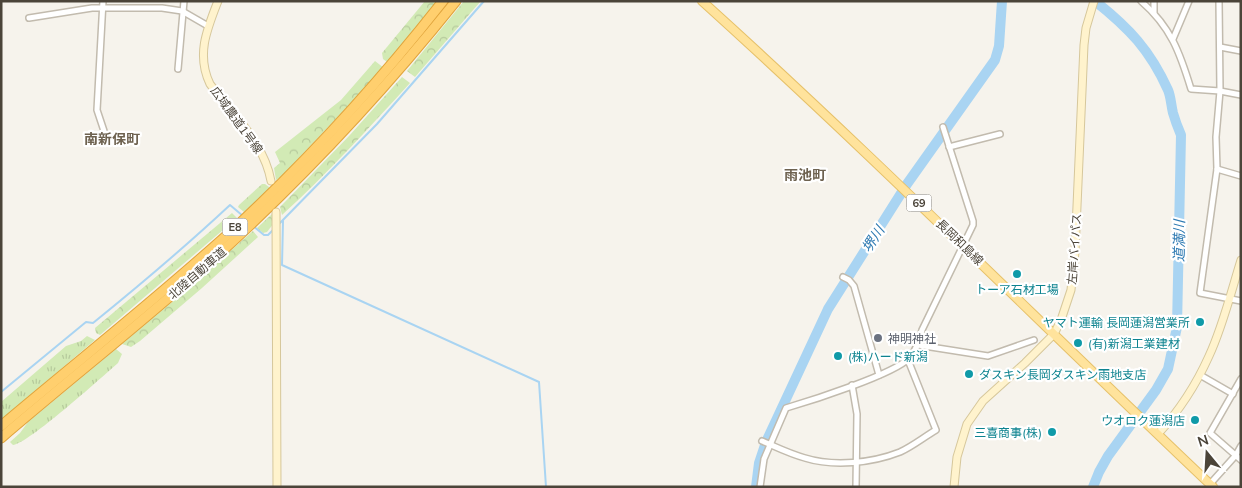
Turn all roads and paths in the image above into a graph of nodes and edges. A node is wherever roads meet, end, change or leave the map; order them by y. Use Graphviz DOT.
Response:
graph roads {
  1 [pos="184,1"];
  2 [pos="218,1"];
  3 [pos="443,1"];
  4 [pos="456,1"];
  5 [pos="702,1"];
  6 [pos="1094,1"];
  7 [pos="1141,1"];
  8 [pos="1154,1"];
  9 [pos="1189,1"];
  10 [pos="1219,1"];
  11 [pos="104,4"];
  12 [pos="182,11"];
  13 [pos="1154,13"];
  14 [pos="29,18"];
  15 [pos="208,26"];
  16 [pos="1173,39"];
  17 [pos="1220,47"];
  18 [pos="1241,51"];
  19 [pos="178,69"];
  20 [pos="1220,91"];
  21 [pos="1241,94"];
  22 [pos="943,127"];
  23 [pos="1000,134"];
  24 [pos="106,137"];
  25 [pos="949,147"];
  26 [pos="1217,169"];
  27 [pos="1241,176"];
  28 [pos="271,182"];
  29 [pos="276,212"];
  30 [pos="962,246"];
  31 [pos="1241,260"];
  32 [pos="843,277"];
  33 [pos="1228,300"];
  34 [pos="1241,302"];
  35 [pos="1054,334"];
  36 [pos="1034,340"];
  37 [pos="918,345"];
  38 [pos="908,360"];
  39 [pos="879,375"];
  40 [pos="1200,375"];
  41 [pos="1241,379"];
  42 [pos="852,386"];
  43 [pos="1233,394"];
  44 [pos="1,426"];
  45 [pos="1158,434"];
  46 [pos="1,438"];
  47 [pos="762,441"];
  48 [pos="770,444"];
  49 [pos="1241,446"];
  50 [pos="1236,455"];
  51 [pos="1241,460"];
  52 [pos="857,462"];
  53 [pos="1212,485"];
  54 [pos="277,487"];
  55 [pos="760,487"];
  56 [pos="856,487"];
  57 [pos="954,487"];
  1 -- 12 [label="street"];
  2 -- 15 [label="street, 広域農道1号線"];
  3 -- 44 [label="highway, 北陸自動車道 / E8"];
  4 -- 46 [label="highway, 北陸自動車道 / E8"];
  5 -- 30 [label="main road, 長岡和島線 / 69"];
  6 -- 35 [label="street, 左岸バイパス"];
  7 -- 13 [label="street"];
  8 -- 13 [label="street"];
  9 -- 16 [label="street"];
  10 -- 17 [label="street"];
  11 -- 12 [label="street"];
  11 -- 14 [label="street"];
  11 -- 24 [label="street"];
  12 -- 15 [label="street"];
  12 -- 19 [label="street"];
  13 -- 16 [label="street"];
  15 -- 28 [label="street, 広域農道1号線"];
  16 -- 20 [label="street"];
  17 -- 18 [label="street"];
  17 -- 20 [label="street"];
  20 -- 21 [label="street"];
  20 -- 26 [label="street"];
  22 -- 25 [label="street"];
  23 -- 25 [label="street"];
  25 -- 30 [label="street"];
  26 -- 27 [label="street"];
  26 -- 33 [label="street"];
  29 -- 54 [label="street"];
  30 -- 35 [label="main road, 長岡和島線 / 69"];
  30 -- 37 [label="street"];
  31 -- 33 [label="street"];
  32 -- 39 [label="street"];
  33 -- 34 [label="street"];
  33 -- 40 [label="street"];
  35 -- 45 [label="main road, 長岡和島線 / 69"];
  35 -- 57 [label="street, 左岸バイパス"];
  36 -- 37 [label="street"];
  37 -- 38 [label="street"];
  38 -- 39 [label="street"];
  38 -- 52 [label="street"];
  39 -- 42 [label="street"];
  40 -- 43 [label="street"];
  40 -- 45 [label="street"];
  41 -- 43 [label="street"];
  42 -- 48 [label="street"];
  42 -- 52 [label="street"];
  43 -- 50 [label="street"];
  45 -- 53 [label="main road, 長岡和島線 / 69"];
  47 -- 48 [label="street"];
  48 -- 52 [label="street"];
  48 -- 55 [label="street"];
  49 -- 50 [label="street"];
  50 -- 51 [label="street"];
  50 -- 53 [label="street"];
  52 -- 56 [label="street"];
}
